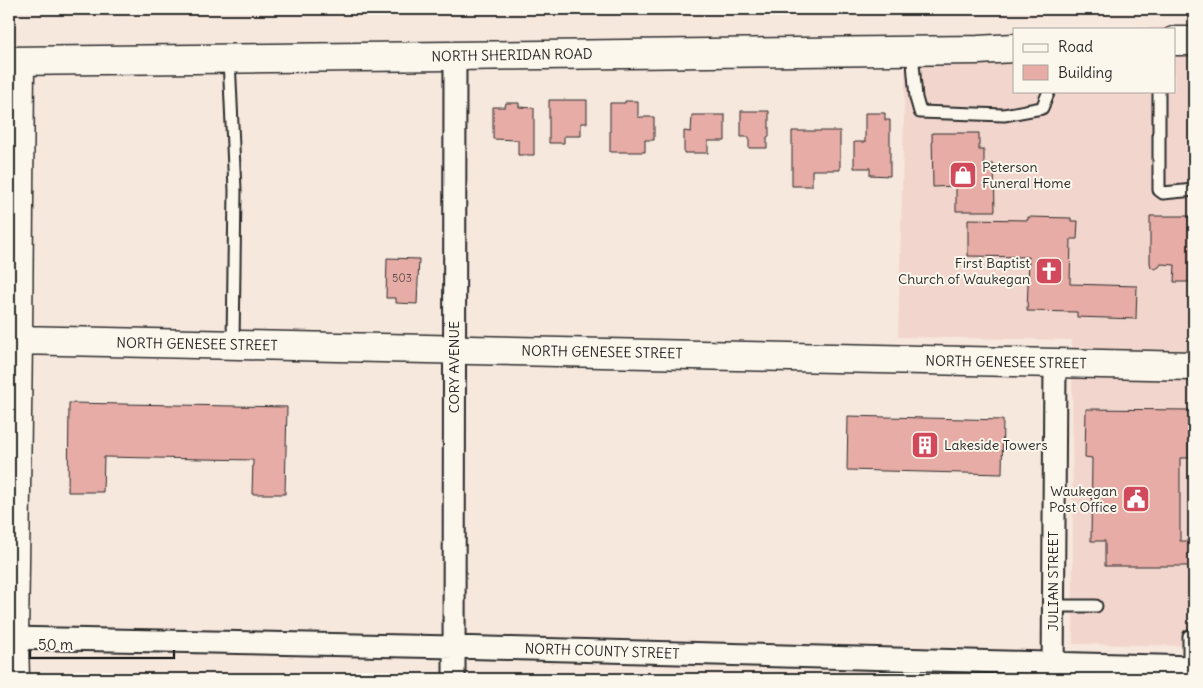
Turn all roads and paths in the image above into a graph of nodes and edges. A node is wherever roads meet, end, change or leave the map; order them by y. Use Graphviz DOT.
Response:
graph roads {
  1 [pos="1176,41"];
  2 [pos="1194,41"];
  3 [pos="1013,48"];
  4 [pos="912,51"];
  5 [pos="455,56"];
  6 [pos="228,58"];
  7 [pos="14,61"];
  8 [pos="1049,92"];
  9 [pos="1159,92"];
  10 [pos="1194,190"];
  11 [pos="13,340"];
  12 [pos="233,344"];
  13 [pos="454,349"];
  14 [pos="1056,363"];
  15 [pos="1194,366"];
  16 [pos="1053,606"];
  17 [pos="1096,606"];
  18 [pos="1189,636"];
  19 [pos="11,638"];
  20 [pos="454,647"];
  21 [pos="1191,667"];
  22 [pos="1053,671"];
  23 [pos="15,679"];
  24 [pos="454,679"];
  1 -- 2 [label="street"];
  3 -- 4 [label="street, NORTH SHERIDAN ROAD"];
  4 -- 5 [label="street, NORTH SHERIDAN ROAD"];
  4 -- 8 [label="lane"];
  5 -- 6 [label="street, NORTH SHERIDAN ROAD"];
  5 -- 13 [label="street, CORY AVENUE"];
  6 -- 7 [label="street, NORTH SHERIDAN ROAD"];
  6 -- 12 [label="lane"];
  7 -- 11 [label="street"];
  9 -- 10 [label="lane"];
  11 -- 12 [label="street, NORTH GENESEE STREET"];
  11 -- 19 [label="street"];
  12 -- 13 [label="street, NORTH GENESEE STREET"];
  13 -- 14 [label="street, NORTH GENESEE STREET"];
  13 -- 20 [label="street, CORY AVENUE"];
  14 -- 15 [label="street, NORTH GENESEE STREET"];
  14 -- 16 [label="street, JULIAN STREET"];
  16 -- 17 [label="lane"];
  16 -- 22 [label="street, JULIAN STREET"];
  18 -- 21 [label="lane"];
  19 -- 20 [label="street, NORTH COUNTY STREET"];
  19 -- 23 [label="street"];
  20 -- 22 [label="street, NORTH COUNTY STREET"];
  20 -- 24 [label="street, CORY AVENUE"];
  21 -- 22 [label="street, NORTH COUNTY STREET"];
}
